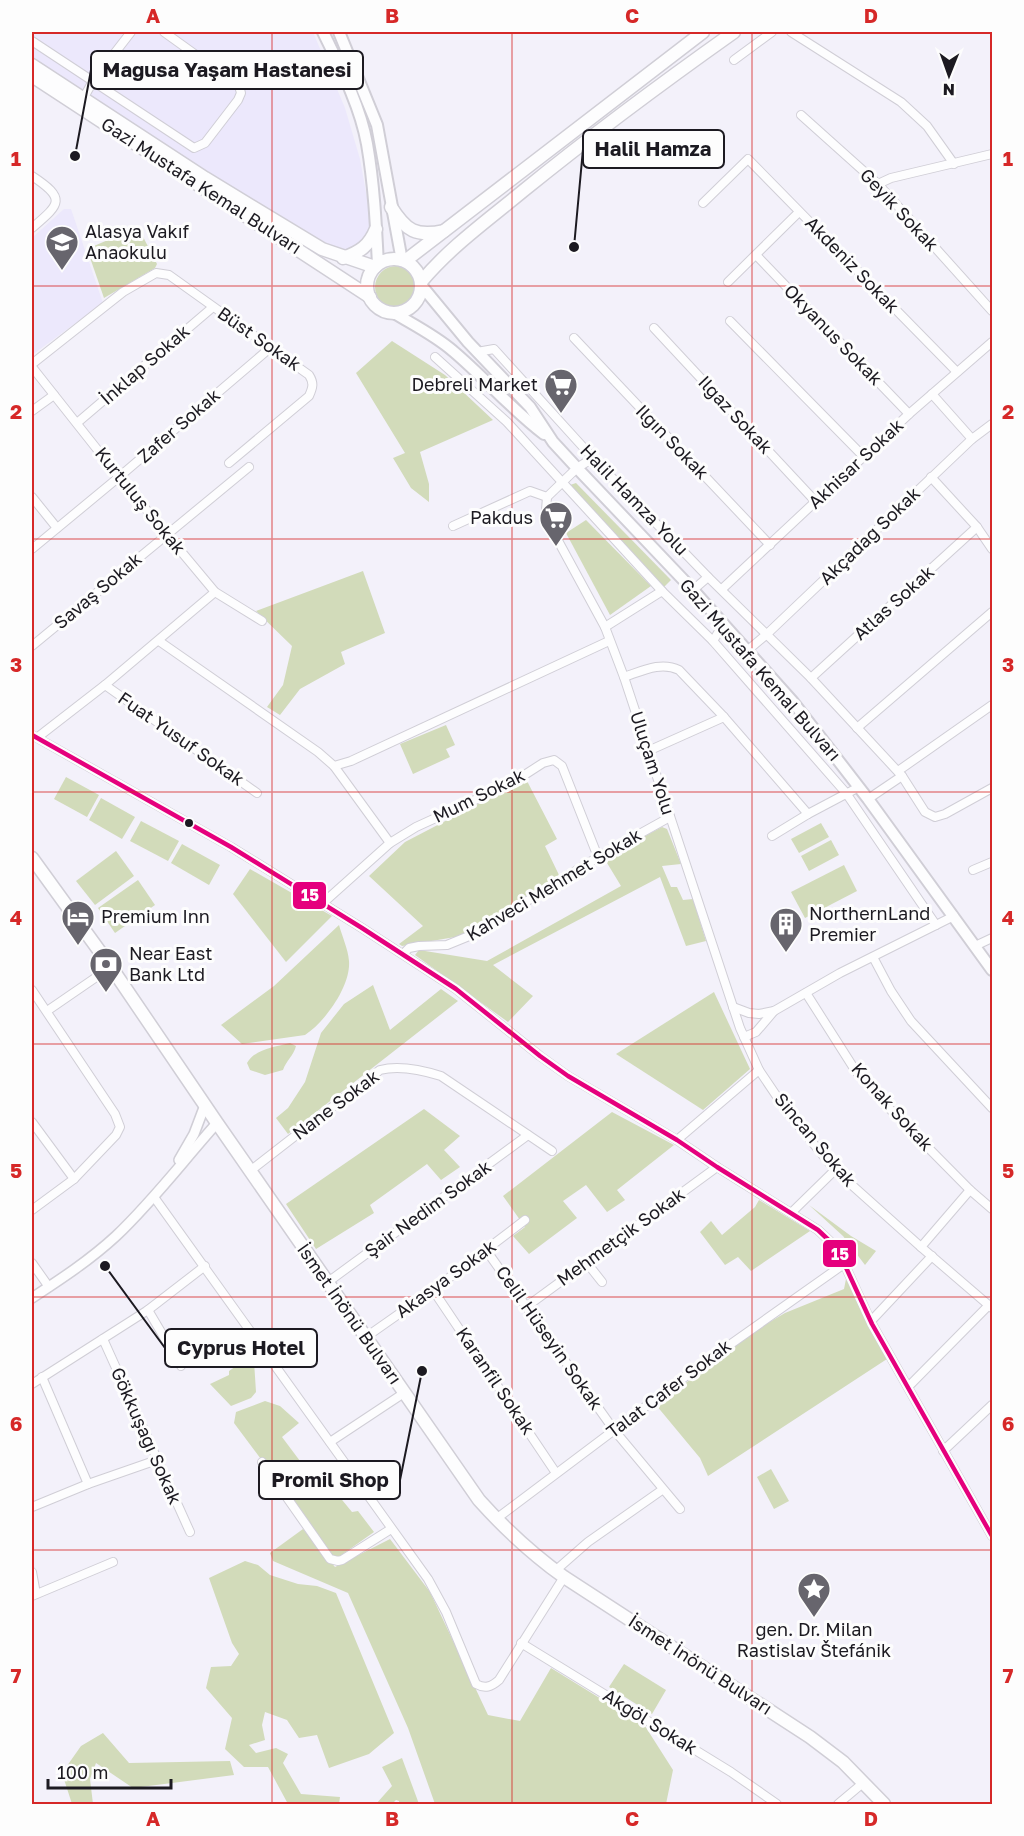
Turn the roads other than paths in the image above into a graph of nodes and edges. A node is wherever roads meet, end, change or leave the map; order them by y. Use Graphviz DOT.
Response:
graph roads {
  1 [pos="131,32"];
  2 [pos="164,32"];
  3 [pos="323,32"];
  4 [pos="339,32"];
  5 [pos="703,32"];
  6 [pos="734,32"];
  7 [pos="772,32"];
  8 [pos="791,32"];
  9 [pos="32,41"];
  10 [pos="734,60"];
  11 [pos="32,65"];
  12 [pos="32,76"];
  13 [pos="93,81"];
  14 [pos="83,99"];
  15 [pos="801,115"];
  16 [pos="993,154"];
  17 [pos="954,164"];
  18 [pos="32,176"];
  19 [pos="878,184"];
  20 [pos="703,203"];
  21 [pos="391,207"];
  22 [pos="800,212"];
  23 [pos="32,228"];
  24 [pos="376,229"];
  25 [pos="446,230"];
  26 [pos="756,255"];
  27 [pos="343,258"];
  28 [pos="404,261"];
  29 [pos="376,266"];
  30 [pos="729,282"];
  31 [pos="421,283"];
  32 [pos="370,297"];
  33 [pos="213,307"];
  34 [pos="993,311"];
  35 [pos="394,313"];
  36 [pos="730,321"];
  37 [pos="654,328"];
  38 [pos="574,338"];
  39 [pos="993,342"];
  40 [pos="270,348"];
  41 [pos="477,352"];
  42 [pos="435,357"];
  43 [pos="32,366"];
  44 [pos="957,372"];
  45 [pos="932,394"];
  46 [pos="54,395"];
  47 [pos="32,411"];
  48 [pos="909,414"];
  49 [pos="524,418"];
  50 [pos="77,423"];
  51 [pos="993,424"];
  52 [pos="513,428"];
  53 [pos="972,439"];
  54 [pos="553,442"];
  55 [pos="864,457"];
  56 [pos="593,458"];
  57 [pos="249,467"];
  58 [pos="577,468"];
  59 [pos="119,477"];
  60 [pos="931,477"];
  61 [pos="236,478"];
  62 [pos="562,482"];
  63 [pos="547,496"];
  64 [pos="32,497"];
  65 [pos="816,502"];
  66 [pos="453,526"];
  67 [pos="977,527"];
  68 [pos="57,528"];
  69 [pos="166,534"];
  70 [pos="770,545"];
  71 [pos="32,549"];
  72 [pos="993,549"];
  73 [pos="708,577"];
  74 [pos="722,589"];
  75 [pos="693,590"];
  76 [pos="662,591"];
  77 [pos="216,592"];
  78 [pos="993,612"];
  79 [pos="262,621"];
  80 [pos="724,623"];
  81 [pos="605,627"];
  82 [pos="767,634"];
  83 [pos="159,640"];
  84 [pos="609,641"];
  85 [pos="713,641"];
  86 [pos="32,646"];
  87 [pos="748,650"];
  88 [pos="624,677"];
  89 [pos="811,678"];
  90 [pos="105,685"];
  91 [pos="993,705"];
  92 [pos="724,717"];
  93 [pos="857,728"];
  94 [pos="34,736"];
  95 [pos="648,751"];
  96 [pos="334,766"];
  97 [pos="900,773"];
  98 [pos="858,787"];
  99 [pos="993,788"];
  100 [pos="257,793"];
  101 [pos="846,793"];
  102 [pos="868,800"];
  103 [pos="808,814"];
  104 [pos="670,816"];
  105 [pos="772,836"];
  106 [pos="390,843"];
  107 [pos="598,857"];
  108 [pos="32,858"];
  109 [pos="993,862"];
  110 [pos="973,870"];
  111 [pos="322,903"];
  112 [pos="954,916"];
  113 [pos="936,925"];
  114 [pos="993,938"];
  115 [pos="975,946"];
  116 [pos="403,954"];
  117 [pos="873,957"];
  118 [pos="111,967"];
  119 [pos="993,970"];
  120 [pos="32,990"];
  121 [pos="806,993"];
  122 [pos="733,1007"];
  123 [pos="47,1011"];
  124 [pos="774,1011"];
  125 [pos="744,1037"];
  126 [pos="759,1070"];
  127 [pos="205,1105"];
  128 [pos="993,1108"];
  129 [pos="32,1122"];
  130 [pos="217,1123"];
  131 [pos="528,1136"];
  132 [pos="677,1140"];
  133 [pos="552,1151"];
  134 [pos="717,1167"];
  135 [pos="835,1170"];
  136 [pos="250,1171"];
  137 [pos="74,1179"];
  138 [pos="166,1180"];
  139 [pos="970,1190"];
  140 [pos="154,1197"];
  141 [pos="993,1209"];
  142 [pos="32,1210"];
  143 [pos="791,1213"];
  144 [pos="525,1220"];
  145 [pos="921,1247"];
  146 [pos="486,1250"];
  147 [pos="932,1256"];
  148 [pos="32,1263"];
  149 [pos="587,1263"];
  150 [pos="844,1263"];
  151 [pos="205,1266"];
  152 [pos="328,1282"];
  153 [pos="602,1282"];
  154 [pos="49,1287"];
  155 [pos="433,1290"];
  156 [pos="32,1299"];
  157 [pos="991,1306"];
  158 [pos="526,1307"];
  159 [pos="148,1310"];
  160 [pos="871,1321"];
  161 [pos="366,1337"];
  162 [pos="103,1339"];
  163 [pos="181,1366"];
  164 [pos="42,1377"];
  165 [pos="32,1384"];
  166 [pos="908,1388"];
  167 [pos="404,1393"];
  168 [pos="992,1406"];
  169 [pos="614,1430"];
  170 [pos="330,1442"];
  171 [pos="943,1450"];
  172 [pos="157,1460"];
  173 [pos="262,1462"];
  174 [pos="556,1473"];
  175 [pos="88,1484"];
  176 [pos="662,1490"];
  177 [pos="32,1507"];
  178 [pos="680,1509"];
  179 [pos="496,1519"];
  180 [pos="391,1529"];
  181 [pos="190,1532"];
  182 [pos="993,1536"];
  183 [pos="113,1562"];
  184 [pos="32,1572"];
  185 [pos="560,1574"];
  186 [pos="34,1595"];
  187 [pos="521,1643"];
  188 [pos="863,1783"];
  189 [pos="777,1804"];
  190 [pos="838,1804"];
  191 [pos="884,1804"];
  1 -- 13 [label="street"];
  2 -- 13 [label="street"];
  3 -- 24 [label="main road"];
  4 -- 21 [label="main road"];
  5 -- 25 [label="main road"];
  6 -- 31 [label="main road"];
  7 -- 10 [label="street"];
  8 -- 17 [label="street"];
  9 -- 13 [label="street"];
  11 -- 14 [label="main road, Gazi Mustafa Kemal Bulvarı"];
  12 -- 32 [label="main road, Gazi Mustafa Kemal Bulvarı"];
  13 -- 14 [label="street"];
  14 -- 27 [label="main road, Gazi Mustafa Kemal Bulvarı"];
  15 -- 19 [label="street, Geyik Sokak"];
  16 -- 17 [label="street"];
  17 -- 19 [label="street"];
  18 -- 23 [label="street"];
  19 -- 34 [label="street, Geyik Sokak"];
  20 -- 22 [label="street, Akdeniz Sokak"];
  21 -- 25 [label="main road"];
  21 -- 28 [label="main road"];
  22 -- 26 [label="street"];
  22 -- 44 [label="street, Akdeniz Sokak"];
  24 -- 27 [label="main road"];
  24 -- 29 [label="main road"];
  25 -- 28 [label="main road"];
  26 -- 30 [label="street"];
  26 -- 48 [label="street, Okyanus Sokak"];
  27 -- 29 [label="main road, Gazi Mustafa Kemal Bulvarı"];
  28 -- 29 [label="main road"];
  28 -- 31 [label="main road"];
  29 -- 32 [label="main road"];
  31 -- 35 [label="main road"];
  31 -- 41 [label="main road, Gazi Mustafa Kemal Bulvarı"];
  32 -- 35 [label="main road"];
  33 -- 40 [label="street, Büst Sokak"];
  33 -- 43 [label="street, Büst Sokak"];
  33 -- 50 [label="street, İnklap Sokak"];
  35 -- 49 [label="main road, Gazi Mustafa Kemal Bulvarı"];
  36 -- 55 [label="street"];
  37 -- 65 [label="street, Ilgaz Sokak"];
  38 -- 70 [label="street, Ilgın Sokak"];
  39 -- 44 [label="street, Akhisar Sokak"];
  40 -- 59 [label="street, Zafer Sokak"];
  40 -- 61 [label="street, Büst Sokak"];
  41 -- 54 [label="main road, Gazi Mustafa Kemal Bulvarı"];
  41 -- 56 [label="street, Halil Hamza Yolu"];
  42 -- 52 [label="street"];
  43 -- 46 [label="street, Kurtuluş Sokak"];
  44 -- 45 [label="street, Akhisar Sokak"];
  45 -- 48 [label="street, Akhisar Sokak"];
  45 -- 53 [label="street"];
  46 -- 47 [label="street"];
  46 -- 50 [label="street, Kurtuluş Sokak"];
  48 -- 55 [label="street, Akhisar Sokak"];
  49 -- 52 [label="street"];
  49 -- 54 [label="main road, Gazi Mustafa Kemal Bulvarı"];
  50 -- 59 [label="street, Kurtuluş Sokak"];
  51 -- 53 [label="street, Akçadağ Sokak"];
  52 -- 62 [label="street"];
  53 -- 60 [label="street, Akçadağ Sokak"];
  54 -- 58 [label="main road, Gazi Mustafa Kemal Bulvarı"];
  55 -- 65 [label="street, Akhisar Sokak"];
  56 -- 58 [label="street"];
  56 -- 73 [label="street, Halil Hamza Yolu"];
  57 -- 61 [label="street, Savaş Sokak"];
  58 -- 62 [label="street"];
  58 -- 75 [label="main road, Gazi Mustafa Kemal Bulvarı"];
  59 -- 68 [label="street, Zafer Sokak"];
  59 -- 69 [label="street, Kurtuluş Sokak"];
  60 -- 67 [label="street"];
  60 -- 82 [label="street, Akçadağ Sokak"];
  61 -- 69 [label="street, Savaş Sokak"];
  62 -- 63 [label="street"];
  62 -- 76 [label="street"];
  63 -- 66 [label="street"];
  63 -- 81 [label="street, Uluçam Yolu"];
  64 -- 68 [label="street"];
  65 -- 70 [label="street, Akhisar Sokak"];
  67 -- 72 [label="street"];
  67 -- 89 [label="street, Atlas Sokak"];
  68 -- 71 [label="street, Zafer Sokak"];
  69 -- 77 [label="street, Kurtuluş Sokak"];
  69 -- 86 [label="street, Savaş Sokak"];
  70 -- 74 [label="street, Akhisar Sokak"];
  73 -- 74 [label="street, Halil Hamza Yolu"];
  73 -- 75 [label="street"];
  74 -- 82 [label="street, Halil Hamza Yolu"];
  75 -- 80 [label="main road, Gazi Mustafa Kemal Bulvarı"];
  76 -- 81 [label="street"];
  76 -- 85 [label="street"];
  77 -- 79 [label="street, Kurtuluş Sokak"];
  77 -- 83 [label="street"];
  78 -- 93 [label="street"];
  80 -- 85 [label="street"];
  80 -- 87 [label="main road, Gazi Mustafa Kemal Bulvarı"];
  81 -- 84 [label="street, Uluçam Yolu"];
  82 -- 87 [label="street, Akçadağ Sokak"];
  82 -- 89 [label="street, Halil Hamza Yolu"];
  83 -- 90 [label="street"];
  83 -- 96 [label="street"];
  84 -- 88 [label="street, Uluçam Yolu"];
  84 -- 96 [label="street"];
  85 -- 101 [label="street"];
  87 -- 98 [label="main road, Gazi Mustafa Kemal Bulvarı"];
  88 -- 92 [label="street"];
  88 -- 95 [label="street, Uluçam Yolu"];
  89 -- 93 [label="street, Halil Hamza Yolu"];
  90 -- 94 [label="street"];
  90 -- 100 [label="street, Fuat Yusuf Sokak"];
  91 -- 97 [label="street"];
  92 -- 95 [label="street"];
  92 -- 103 [label="street"];
  93 -- 97 [label="street, Halil Hamza Yolu"];
  94 -- 111 [label="street"];
  95 -- 104 [label="street, Uluçam Yolu"];
  96 -- 106 [label="street"];
  97 -- 99 [label="street, Halil Hamza Yolu"];
  97 -- 102 [label="street"];
  98 -- 101 [label="street"];
  98 -- 102 [label="main road, Gazi Mustafa Kemal Bulvarı"];
  101 -- 103 [label="street"];
  101 -- 113 [label="street"];
  102 -- 112 [label="main road, Gazi Mustafa Kemal Bulvarı"];
  103 -- 105 [label="street"];
  104 -- 107 [label="street, Kahveci Mehmet Sokak"];
  104 -- 122 [label="street, Uluçam Yolu"];
  106 -- 107 [label="street, Mum Sokak"];
  106 -- 111 [label="street, Mum Sokak"];
  107 -- 116 [label="street, Kahveci Mehmet Sokak"];
  108 -- 118 [label="main road, İsmet İnönü Bulvarı"];
  109 -- 110 [label="street"];
  111 -- 116 [label="street"];
  112 -- 113 [label="street"];
  112 -- 115 [label="main road, Gazi Mustafa Kemal Bulvarı"];
  113 -- 117 [label="street"];
  114 -- 115 [label="street"];
  115 -- 119 [label="main road, Gazi Mustafa Kemal Bulvarı"];
  116 -- 132 [label="street"];
  117 -- 121 [label="street"];
  117 -- 128 [label="street"];
  118 -- 123 [label="street"];
  118 -- 127 [label="main road, İsmet İnönü Bulvarı"];
  120 -- 123 [label="street"];
  121 -- 124 [label="street"];
  121 -- 139 [label="street, Konak Sokak"];
  122 -- 124 [label="street"];
  122 -- 125 [label="street, Uluçam Yolu"];
  123 -- 137 [label="street"];
  124 -- 125 [label="street"];
  125 -- 126 [label="street, Sincan Sokak"];
  126 -- 132 [label="street"];
  126 -- 135 [label="street, Sincan Sokak"];
  127 -- 130 [label="main road, İsmet İnönü Bulvarı"];
  127 -- 138 [label="street"];
  129 -- 137 [label="street"];
  130 -- 136 [label="main road, İsmet İnönü Bulvarı"];
  130 -- 138 [label="street"];
  131 -- 133 [label="street, Nane Sokak"];
  131 -- 136 [label="street, Nane Sokak"];
  131 -- 152 [label="street, Şair Nedim Sokak"];
  132 -- 134 [label="street"];
  134 -- 143 [label="street"];
  134 -- 149 [label="street, Mehmetçik Sokak"];
  135 -- 143 [label="street"];
  135 -- 145 [label="street, Sincan Sokak"];
  136 -- 152 [label="main road, İsmet İnönü Bulvarı"];
  137 -- 142 [label="street"];
  138 -- 140 [label="street"];
  139 -- 141 [label="street, Konak Sokak"];
  139 -- 145 [label="street"];
  140 -- 151 [label="street"];
  140 -- 154 [label="street"];
  143 -- 150 [label="street"];
  144 -- 146 [label="street, Akasya Sokak"];
  145 -- 147 [label="street, Sincan Sokak"];
  146 -- 155 [label="street, Akasya Sokak"];
  146 -- 158 [label="street, Celil Hüseyin Sokak"];
  147 -- 157 [label="street, Sincan Sokak"];
  147 -- 160 [label="street"];
  148 -- 154 [label="street"];
  149 -- 153 [label="street"];
  149 -- 158 [label="street, Mehmetçik Sokak"];
  150 -- 160 [label="street"];
  150 -- 169 [label="street, Talat Cafer Sokak"];
  151 -- 159 [label="street"];
  151 -- 170 [label="street"];
  152 -- 161 [label="main road, İsmet İnönü Bulvarı"];
  154 -- 156 [label="street"];
  155 -- 161 [label="street, Akasya Sokak"];
  155 -- 174 [label="street, Karanfil Sokak"];
  157 -- 166 [label="street"];
  158 -- 169 [label="street, Celil Hüseyin Sokak"];
  159 -- 162 [label="street"];
  159 -- 163 [label="street"];
  160 -- 166 [label="street"];
  161 -- 167 [label="main road, İsmet İnönü Bulvarı"];
  162 -- 164 [label="street"];
  162 -- 172 [label="street, Gökkuşağı Sokak"];
  164 -- 165 [label="street"];
  164 -- 175 [label="street"];
  166 -- 171 [label="street"];
  167 -- 170 [label="street"];
  167 -- 179 [label="main road, İsmet İnönü Bulvarı"];
  168 -- 171 [label="street"];
  169 -- 174 [label="street, Talat Cafer Sokak"];
  169 -- 176 [label="street, Celil Hüseyin Sokak"];
  170 -- 180 [label="street"];
  171 -- 182 [label="street"];
  172 -- 175 [label="street"];
  172 -- 181 [label="street, Gökkuşağı Sokak"];
  173 -- 180 [label="street"];
  174 -- 179 [label="street, Talat Cafer Sokak"];
  175 -- 177 [label="street"];
  176 -- 178 [label="street, Celil Hüseyin Sokak"];
  176 -- 185 [label="street"];
  179 -- 185 [label="main road, İsmet İnönü Bulvarı"];
  180 -- 187 [label="street"];
  183 -- 186 [label="street"];
  184 -- 186 [label="street"];
  185 -- 187 [label="street"];
  185 -- 188 [label="main road, İsmet İnönü Bulvarı"];
  187 -- 189 [label="street, Akgöl Sokak"];
  188 -- 190 [label="street"];
  188 -- 191 [label="main road, İsmet İnönü Bulvarı"];
}
